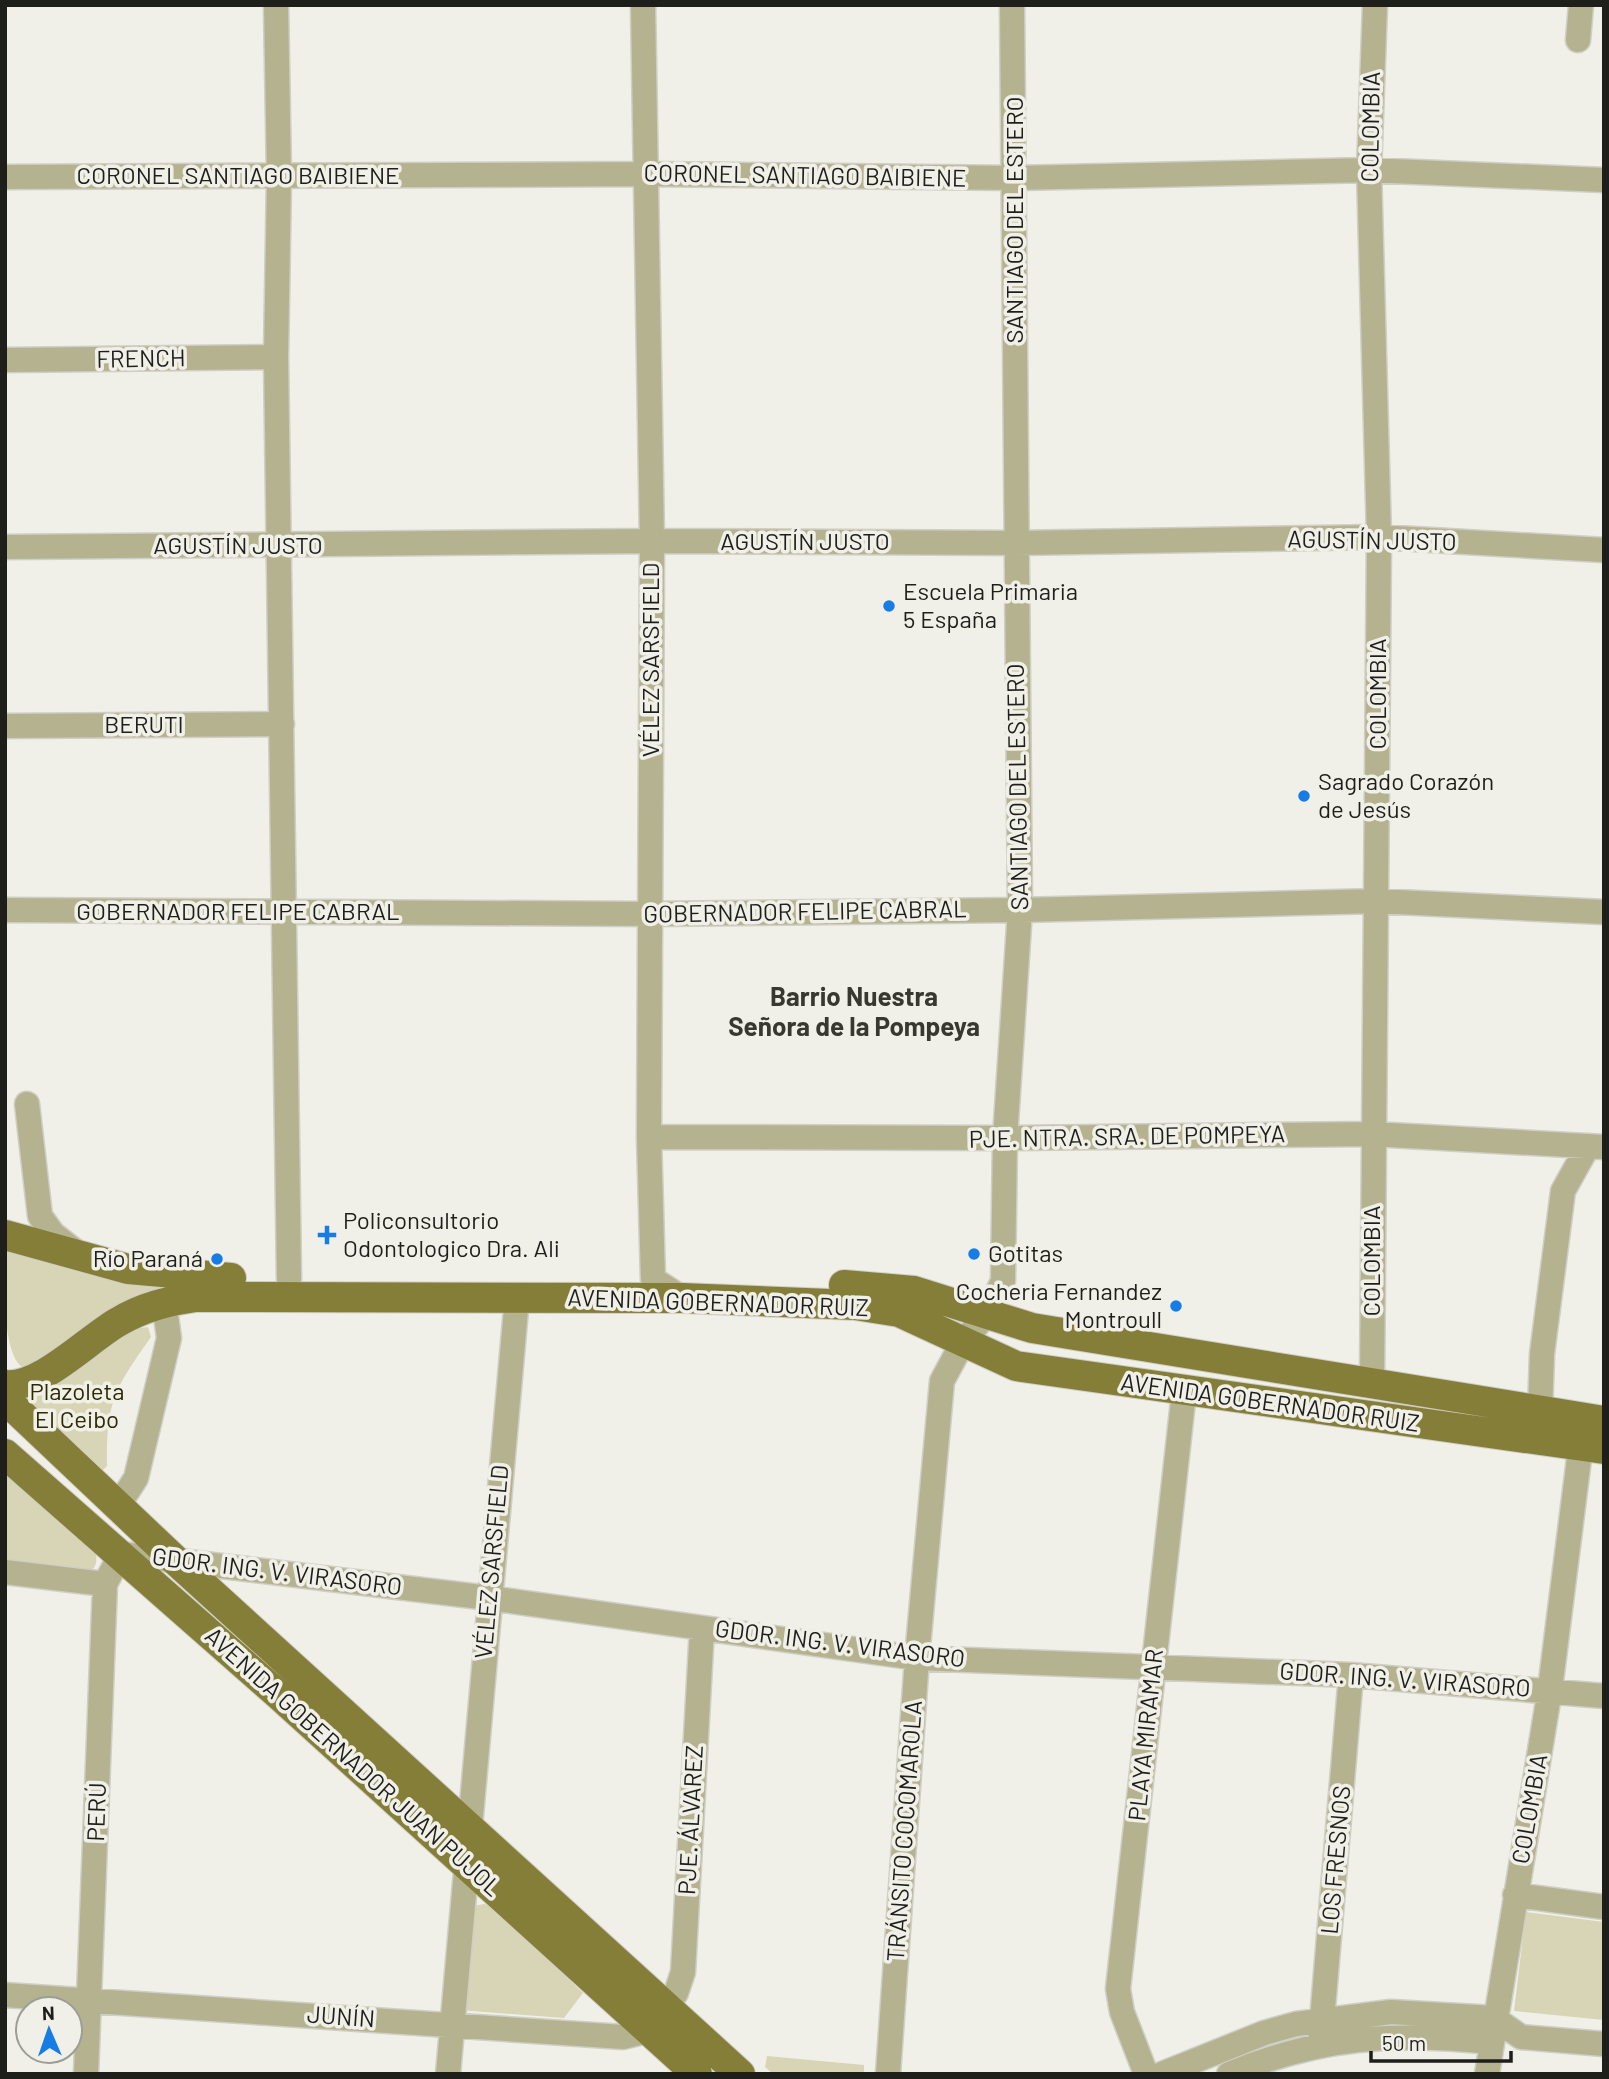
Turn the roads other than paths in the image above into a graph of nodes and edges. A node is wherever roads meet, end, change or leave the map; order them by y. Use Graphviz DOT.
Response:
graph roads {
  1 [pos="276,5"];
  2 [pos="643,5"];
  3 [pos="1012,5"];
  4 [pos="1375,5"];
  5 [pos="1581,5"];
  6 [pos="1578,40"];
  7 [pos="1369,170"];
  8 [pos="645,174"];
  9 [pos="5,177"];
  10 [pos="279,177"];
  11 [pos="1016,178"];
  12 [pos="1604,180"];
  13 [pos="276,357"];
  14 [pos="5,360"];
  15 [pos="1379,537"];
  16 [pos="652,541"];
  17 [pos="1015,543"];
  18 [pos="279,545"];
  19 [pos="5,547"];
  20 [pos="1604,550"];
  21 [pos="282,724"];
  22 [pos="5,726"];
  23 [pos="1376,901"];
  24 [pos="5,910"];
  25 [pos="1020,910"];
  26 [pos="284,912"];
  27 [pos="1604,912"];
  28 [pos="650,914"];
  29 [pos="27,1104"];
  30 [pos="1372,1134"];
  31 [pos="649,1137"];
  32 [pos="1005,1138"];
  33 [pos="1596,1147"];
  34 [pos="5,1235"];
  35 [pos="83,1258"];
  36 [pos="289,1279"];
  37 [pos="653,1279"];
  38 [pos="517,1298"];
  39 [pos="682,1298"];
  40 [pos="164,1302"];
  41 [pos="988,1312"];
  42 [pos="963,1342"];
  43 [pos="1372,1383"];
  44 [pos="5,1385"];
  45 [pos="1184,1392"];
  46 [pos="5,1399"];
  47 [pos="1540,1413"];
  48 [pos="1593,1434"];
  49 [pos="5,1454"];
  50 [pos="118,1506"];
  51 [pos="121,1554"];
  52 [pos="174,1559"];
  53 [pos="5,1573"];
  54 [pos="105,1584"];
  55 [pos="489,1598"];
  56 [pos="702,1628"];
  57 [pos="917,1658"];
  58 [pos="1154,1668"];
  59 [pos="1351,1675"];
  60 [pos="1550,1689"];
  61 [pos="1604,1696"];
  62 [pos="468,1826"];
  63 [pos="465,1860"];
  64 [pos="1515,1895"];
  65 [pos="1604,1907"];
  66 [pos="5,1995"];
  67 [pos="91,2001"];
  68 [pos="1322,2018"];
  69 [pos="656,2020"];
  70 [pos="453,2024"];
  71 [pos="1493,2030"];
  72 [pos="1320,2044"];
  73 [pos="1604,2044"];
  74 [pos="683,2068"];
  75 [pos="86,2074"];
  76 [pos="448,2074"];
  77 [pos="740,2074"];
  78 [pos="888,2074"];
  79 [pos="1146,2074"];
  80 [pos="1162,2074"];
  81 [pos="1229,2074"];
  82 [pos="1487,2074"];
  1 -- 10 [label="street"];
  2 -- 8 [label="street, VÉLEZ SARSFIELD"];
  3 -- 11 [label="street, SANTIAGO DEL ESTERO"];
  4 -- 7 [label="street, COLOMBIA"];
  5 -- 6 [label="street"];
  7 -- 11 [label="street, CORONEL SANTIAGO BAIBIENE"];
  7 -- 12 [label="street, CORONEL SANTIAGO BAIBIENE"];
  7 -- 15 [label="street, COLOMBIA"];
  8 -- 10 [label="street, CORONEL SANTIAGO BAIBIENE"];
  8 -- 11 [label="street, CORONEL SANTIAGO BAIBIENE"];
  8 -- 16 [label="street, VÉLEZ SARSFIELD"];
  9 -- 10 [label="street, CORONEL SANTIAGO BAIBIENE"];
  10 -- 13 [label="street"];
  11 -- 17 [label="street, SANTIAGO DEL ESTERO"];
  13 -- 14 [label="street, FRENCH"];
  13 -- 18 [label="street"];
  15 -- 17 [label="street, AGUSTÍN JUSTO"];
  15 -- 20 [label="street, AGUSTÍN JUSTO"];
  15 -- 23 [label="street, COLOMBIA"];
  16 -- 17 [label="street, AGUSTÍN JUSTO"];
  16 -- 18 [label="street, AGUSTÍN JUSTO"];
  16 -- 28 [label="street, VÉLEZ SARSFIELD"];
  17 -- 25 [label="street, SANTIAGO DEL ESTERO"];
  18 -- 19 [label="street, AGUSTÍN JUSTO"];
  18 -- 21 [label="street"];
  21 -- 22 [label="street, BERUTI"];
  21 -- 26 [label="street"];
  23 -- 25 [label="street, GOBERNADOR FELIPE CABRAL"];
  23 -- 27 [label="street, GOBERNADOR FELIPE CABRAL"];
  23 -- 30 [label="street, COLOMBIA"];
  24 -- 26 [label="street, GOBERNADOR FELIPE CABRAL"];
  25 -- 28 [label="street, GOBERNADOR FELIPE CABRAL"];
  25 -- 32 [label="street, SANTIAGO DEL ESTERO"];
  26 -- 28 [label="street, GOBERNADOR FELIPE CABRAL"];
  26 -- 36 [label="street"];
  28 -- 31 [label="street, VÉLEZ SARSFIELD"];
  29 -- 35 [label="street"];
  30 -- 32 [label="street, PJE. NTRA. SRA. DE POMPEYA"];
  30 -- 33 [label="street, PJE. NTRA. SRA. DE POMPEYA"];
  30 -- 43 [label="street, COLOMBIA"];
  31 -- 32 [label="street, PJE. NTRA. SRA. DE POMPEYA"];
  31 -- 37 [label="street, VÉLEZ SARSFIELD"];
  32 -- 41 [label="street, SANTIAGO DEL ESTERO"];
  33 -- 47 [label="street"];
  34 -- 35 [label="main road, AVENIDA GOBERNADOR RUIZ"];
  35 -- 36 [label="main road, AVENIDA GOBERNADOR RUIZ"];
  36 -- 37 [label="main road, AVENIDA GOBERNADOR RUIZ"];
  37 -- 39 [label="street"];
  37 -- 41 [label="main road, AVENIDA GOBERNADOR RUIZ"];
  38 -- 39 [label="main road, AVENIDA GOBERNADOR RUIZ"];
  38 -- 40 [label="main road, AVENIDA GOBERNADOR RUIZ"];
  38 -- 55 [label="street, VÉLEZ SARSFIELD"];
  39 -- 42 [label="main road, AVENIDA GOBERNADOR RUIZ"];
  40 -- 44 [label="main road, AVENIDA GOBERNADOR RUIZ"];
  40 -- 50 [label="street"];
  41 -- 42 [label="street, SANTIAGO DEL ESTERO"];
  41 -- 43 [label="main road, AVENIDA GOBERNADOR RUIZ"];
  42 -- 45 [label="main road, AVENIDA GOBERNADOR RUIZ"];
  42 -- 57 [label="street, TRÁNSITO COCOMAROLA"];
  43 -- 47 [label="main road, AVENIDA GOBERNADOR RUIZ"];
  45 -- 48 [label="main road, AVENIDA GOBERNADOR RUIZ"];
  45 -- 58 [label="street, PLAYA MIRAMAR"];
  46 -- 50 [label="main road, AVENIDA GOBERNADOR JUAN PUJOL"];
  47 -- 48 [label="main road, AVENIDA GOBERNADOR RUIZ"];
  48 -- 60 [label="street, COLOMBIA"];
  49 -- 51 [label="main road, AVENIDA GOBERNADOR JUAN PUJOL"];
  50 -- 52 [label="main road, AVENIDA GOBERNADOR JUAN PUJOL"];
  51 -- 52 [label="street, GDOR. ING. V. VIRASORO"];
  51 -- 54 [label="street, PERÚ"];
  51 -- 63 [label="main road, AVENIDA GOBERNADOR JUAN PUJOL"];
  52 -- 55 [label="street, GDOR. ING. V. VIRASORO"];
  52 -- 62 [label="main road, AVENIDA GOBERNADOR JUAN PUJOL"];
  53 -- 54 [label="street"];
  54 -- 67 [label="street, PERÚ"];
  55 -- 56 [label="street, GDOR. ING. V. VIRASORO"];
  55 -- 62 [label="street, VÉLEZ SARSFIELD"];
  56 -- 57 [label="street, GDOR. ING. V. VIRASORO"];
  56 -- 69 [label="street, PJE. ÁLVAREZ"];
  57 -- 58 [label="street, GDOR. ING. V. VIRASORO"];
  57 -- 78 [label="street, TRÁNSITO COCOMAROLA"];
  58 -- 59 [label="street, GDOR. ING. V. VIRASORO"];
  58 -- 79 [label="street, PLAYA MIRAMAR"];
  59 -- 60 [label="street, GDOR. ING. V. VIRASORO"];
  59 -- 68 [label="street, LOS FRESNOS"];
  60 -- 61 [label="street, GDOR. ING. V. VIRASORO"];
  60 -- 64 [label="street, COLOMBIA"];
  62 -- 63 [label="street, AVENIDA GOBERNADOR JUAN PUJOL"];
  62 -- 69 [label="main road, AVENIDA GOBERNADOR JUAN PUJOL"];
  63 -- 69 [label="main road, AVENIDA GOBERNADOR JUAN PUJOL"];
  63 -- 70 [label="street"];
  64 -- 65 [label="street"];
  64 -- 71 [label="street, COLOMBIA"];
  66 -- 67 [label="street, JUNÍN"];
  67 -- 70 [label="street, JUNÍN"];
  67 -- 75 [label="street, PERÚ"];
  68 -- 71 [label="street"];
  68 -- 72 [label="street, LOS FRESNOS"];
  68 -- 80 [label="street"];
  69 -- 70 [label="street, JUNÍN"];
  69 -- 74 [label="main road, AVENIDA GOBERNADOR JUAN PUJOL"];
  69 -- 77 [label="main road, AVENIDA GOBERNADOR JUAN PUJOL"];
  70 -- 76 [label="street"];
  71 -- 72 [label="street"];
  71 -- 73 [label="street"];
  71 -- 82 [label="street, COLOMBIA"];
  72 -- 81 [label="street"];
}
